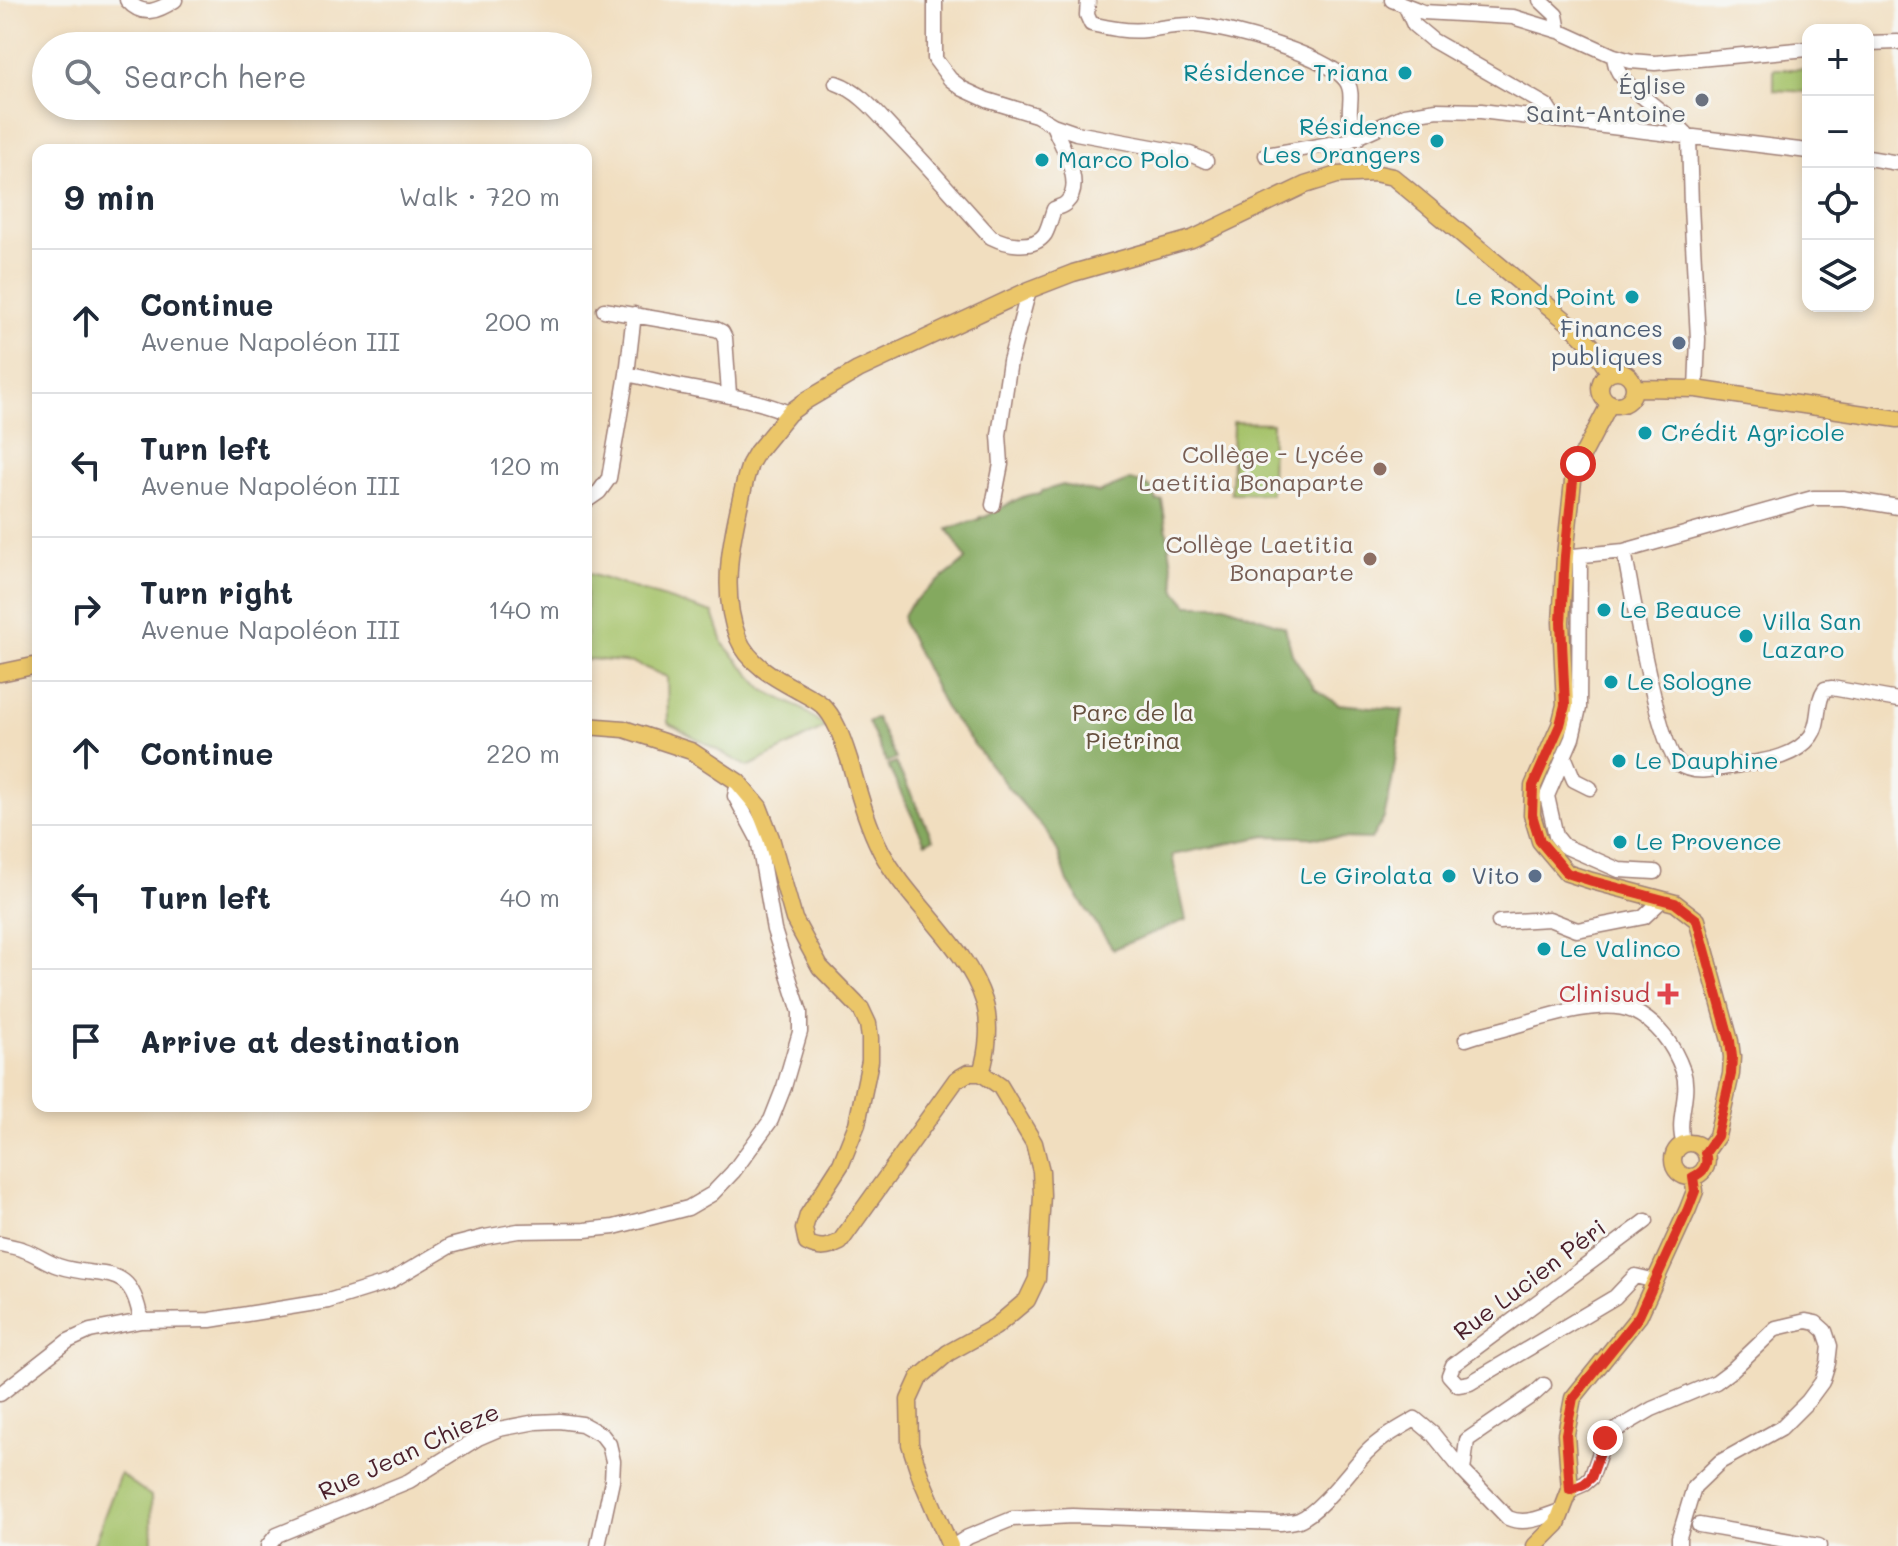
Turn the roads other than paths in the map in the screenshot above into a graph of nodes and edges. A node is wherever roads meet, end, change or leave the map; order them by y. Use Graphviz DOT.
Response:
graph roads {
  1 [pos="127,0"];
  2 [pos="175,0"];
  3 [pos="935,0"];
  4 [pos="1088,0"];
  5 [pos="1540,0"];
  6 [pos="1399,3"];
  7 [pos="1559,31"];
  8 [pos="1898,42"];
  9 [pos="1874,43"];
  10 [pos="1802,50"];
  11 [pos="1614,56"];
  12 [pos="836,83"];
  13 [pos="1556,120"];
  14 [pos="1053,125"];
  15 [pos="1689,137"];
  16 [pos="1358,138"];
  17 [pos="1802,150"];
  18 [pos="1266,155"];
  19 [pos="1874,159"];
  20 [pos="1206,161"];
  21 [pos="1898,163"];
  22 [pos="1029,290"];
  23 [pos="604,310"];
  24 [pos="634,314"];
  25 [pos="1609,372"];
  26 [pos="627,374"];
  27 [pos="1634,388"];
  28 [pos="1696,389"];
  29 [pos="729,394"];
  30 [pos="1610,403"];
  31 [pos="789,413"];
  32 [pos="1898,419"];
  33 [pos="592,497"];
  34 [pos="993,505"];
  35 [pos="1898,507"];
  36 [pos="1624,551"];
  37 [pos="1572,562"];
  38 [pos="32,666"];
  39 [pos="0,673"];
  40 [pos="1898,700"];
  41 [pos="592,726"];
  42 [pos="1564,756"];
  43 [pos="738,782"];
  44 [pos="1590,788"];
  45 [pos="1655,872"];
  46 [pos="1662,900"];
  47 [pos="1499,922"];
  48 [pos="1466,1039"];
  49 [pos="981,1073"];
  50 [pos="1684,1144"];
  51 [pos="1705,1153"];
  52 [pos="1693,1177"];
  53 [pos="1646,1221"];
  54 [pos="0,1244"];
  55 [pos="1656,1281"];
  56 [pos="141,1321"];
  57 [pos="1544,1385"];
  58 [pos="0,1394"];
  59 [pos="1463,1471"];
  60 [pos="1570,1490"];
  61 [pos="1563,1510"];
  62 [pos="1699,1525"];
  63 [pos="1752,1541"];
  64 [pos="268,1546"];
  65 [pos="598,1546"];
  66 [pos="952,1546"];
  67 [pos="1535,1546"];
  68 [pos="1679,1546"];
  69 [pos="1819,1546"];
  1 -- 2 [label="street"];
  3 -- 14 [label="street"];
  4 -- 16 [label="street"];
  5 -- 7 [label="street"];
  6 -- 7 [label="street"];
  6 -- 13 [label="street"];
  7 -- 11 [label="street"];
  8 -- 9 [label="street"];
  10 -- 11 [label="street"];
  11 -- 15 [label="street"];
  12 -- 14 [label="street"];
  13 -- 15 [label="street"];
  13 -- 16 [label="street"];
  14 -- 20 [label="street"];
  15 -- 17 [label="street"];
  15 -- 28 [label="street"];
  16 -- 18 [label="street"];
  19 -- 21 [label="street"];
  22 -- 25 [label="main road"];
  22 -- 31 [label="main road"];
  22 -- 34 [label="street"];
  23 -- 24 [label="street"];
  24 -- 26 [label="street"];
  24 -- 29 [label="street"];
  25 -- 27 [label="main road"];
  25 -- 30 [label="main road"];
  26 -- 29 [label="street"];
  26 -- 33 [label="street"];
  27 -- 28 [label="main road"];
  27 -- 30 [label="main road"];
  28 -- 32 [label="main road"];
  29 -- 31 [label="street"];
  30 -- 37 [label="main road"];
  31 -- 49 [label="main road"];
  35 -- 36 [label="street"];
  36 -- 37 [label="street"];
  36 -- 40 [label="street"];
  37 -- 42 [label="street"];
  37 -- 46 [label="main road"];
  38 -- 39 [label="main road"];
  41 -- 43 [label="main road"];
  42 -- 44 [label="street"];
  42 -- 45 [label="street"];
  43 -- 49 [label="main road"];
  43 -- 56 [label="street"];
  46 -- 47 [label="street"];
  46 -- 51 [label="main road"];
  48 -- 50 [label="street"];
  49 -- 66 [label="main road"];
  50 -- 51 [label="main road"];
  50 -- 52 [label="main road"];
  51 -- 52 [label="main road"];
  52 -- 55 [label="main road"];
  53 -- 55 [label="street, Rue Lucien Péri"];
  54 -- 56 [label="street"];
  55 -- 60 [label="main road"];
  56 -- 58 [label="street"];
  57 -- 59 [label="street"];
  59 -- 61 [label="street"];
  59 -- 66 [label="street"];
  60 -- 61 [label="main road"];
  60 -- 68 [label="street"];
  61 -- 67 [label="main road"];
  62 -- 63 [label="street"];
  63 -- 69 [label="street"];
  64 -- 65 [label="street, Rue Jean Chieze"];
}
